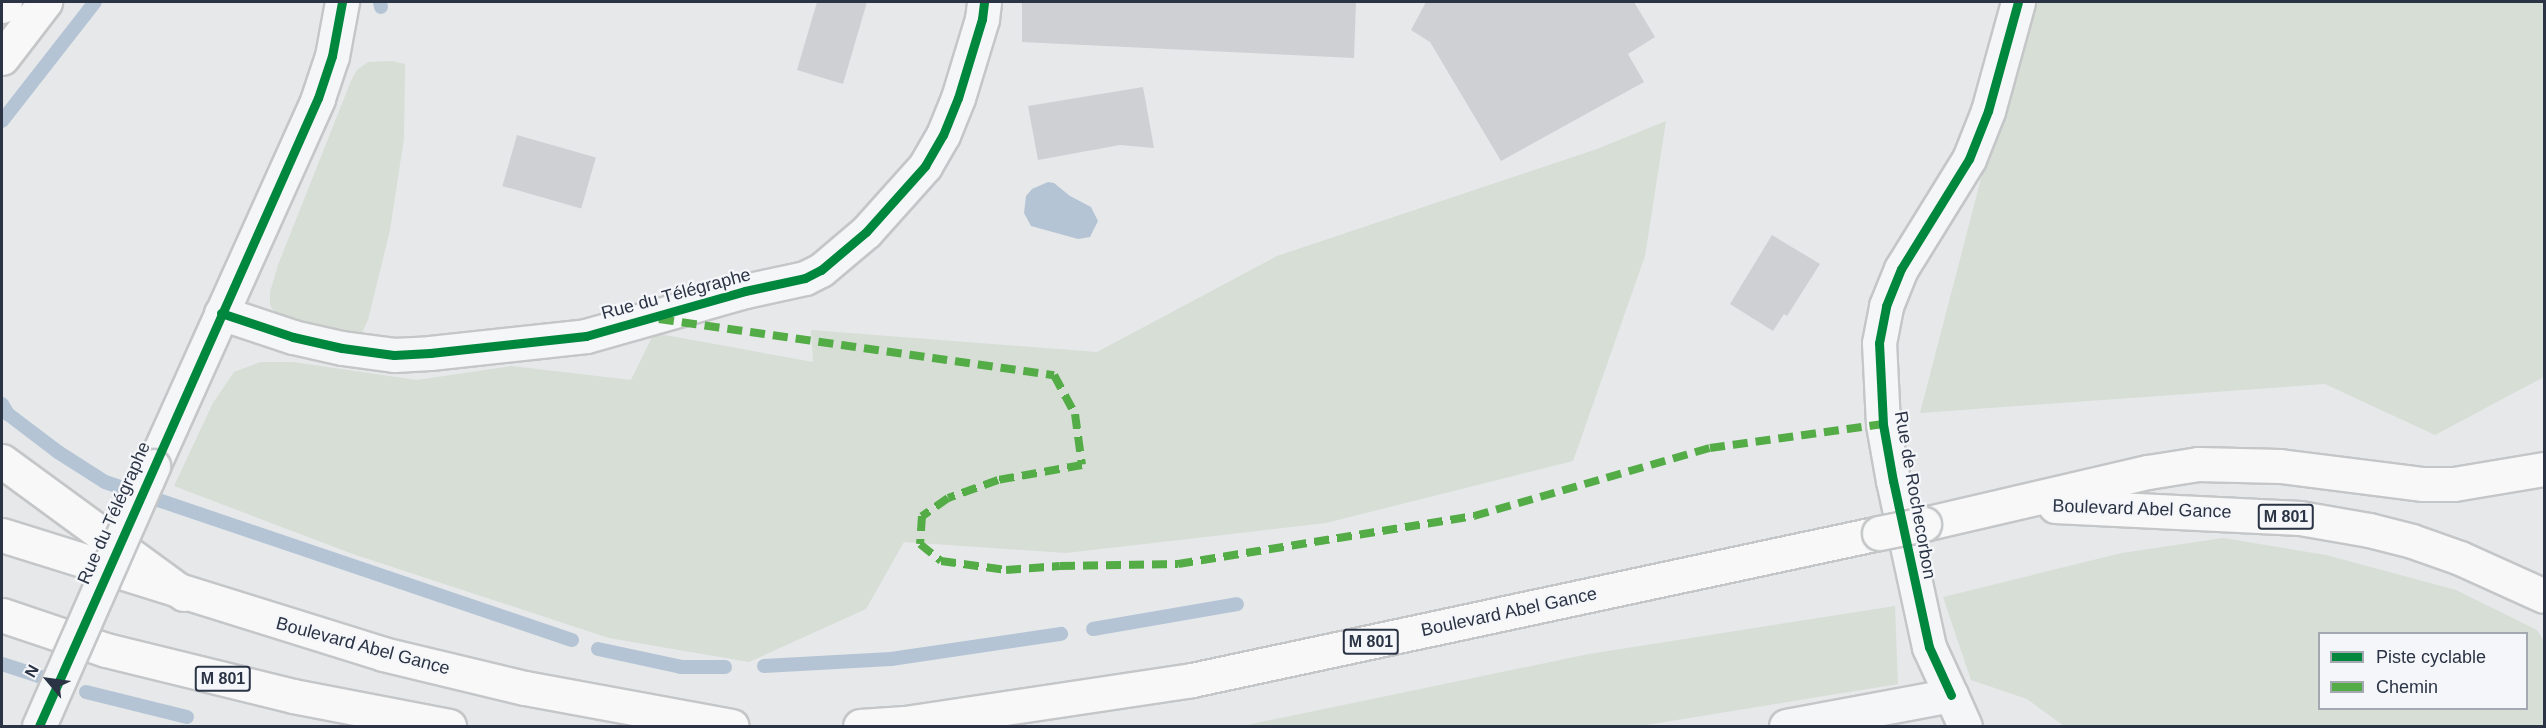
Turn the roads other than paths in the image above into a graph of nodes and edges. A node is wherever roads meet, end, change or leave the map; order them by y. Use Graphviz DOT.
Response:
graph roads {
  1 [pos="6,2"];
  2 [pos="45,2"];
  3 [pos="342,2"];
  4 [pos="984,2"];
  5 [pos="2018,2"];
  6 [pos="2,6"];
  7 [pos="2,57"];
  8 [pos="221,313"];
  9 [pos="2,461"];
  10 [pos="2544,469"];
  11 [pos="2014,504"];
  12 [pos="2,535"];
  13 [pos="184,594"];
  14 [pos="2544,596"];
  15 [pos="2,615"];
  16 [pos="1951,695"];
  17 [pos="39,726"];
  18 [pos="450,726"];
  19 [pos="732,726"];
  20 [pos="860,726"];
  21 [pos="1786,726"];
  22 [pos="1965,726"];
  1 -- 6 [label="main road"];
  2 -- 7 [label="main road"];
  3 -- 8 [label="street, Rue du Télégraphe"];
  4 -- 8 [label="street, Rue du Télégraphe"];
  5 -- 16 [label="street, Rue de Rochecorbon"];
  8 -- 17 [label="street, Rue du Télégraphe, bridge"];
  9 -- 13 [label="main road"];
  10 -- 11 [label="main road, Boulevard Abel Gance / M 801"];
  11 -- 14 [label="main road, Boulevard Abel Gance / M 801"];
  11 -- 20 [label="main road, Boulevard Abel Gance / M 801, bridge"];
  12 -- 13 [label="main road, Boulevard Abel Gance"];
  13 -- 19 [label="main road, Boulevard Abel Gance"];
  15 -- 18 [label="main road, M 801"];
  16 -- 21 [label="street"];
  16 -- 22 [label="street, Rue de Rochecorbon"];
}
